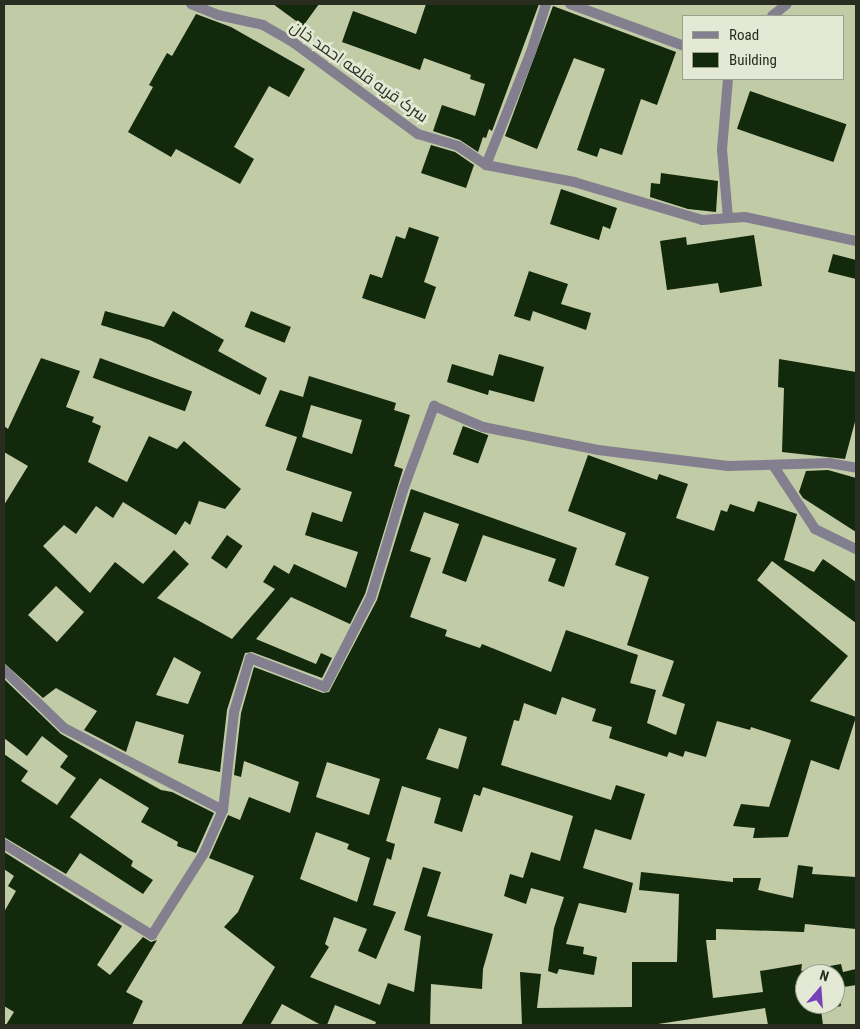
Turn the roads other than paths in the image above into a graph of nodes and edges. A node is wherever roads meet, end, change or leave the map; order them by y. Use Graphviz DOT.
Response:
graph roads {
  1 [pos="191,4"];
  2 [pos="546,4"];
  3 [pos="570,4"];
  4 [pos="787,4"];
  5 [pos="773,15"];
  6 [pos="682,45"];
  7 [pos="728,80"];
  8 [pos="486,164"];
  9 [pos="728,218"];
  10 [pos="856,242"];
  11 [pos="773,465"];
  12 [pos="856,468"];
  13 [pos="856,549"];
  14 [pos="4,670"];
  15 [pos="223,810"];
  16 [pos="4,844"];
  1 -- 8 [label="street, سرک قریه قلعه احمد خان"];
  2 -- 8 [label="street"];
  3 -- 6 [label="street"];
  4 -- 5 [label="street"];
  7 -- 9 [label="street"];
  8 -- 9 [label="street"];
  9 -- 10 [label="street"];
  11 -- 12 [label="street"];
  11 -- 13 [label="street"];
  11 -- 15 [label="street"];
  14 -- 15 [label="street"];
  15 -- 16 [label="street"];
}
